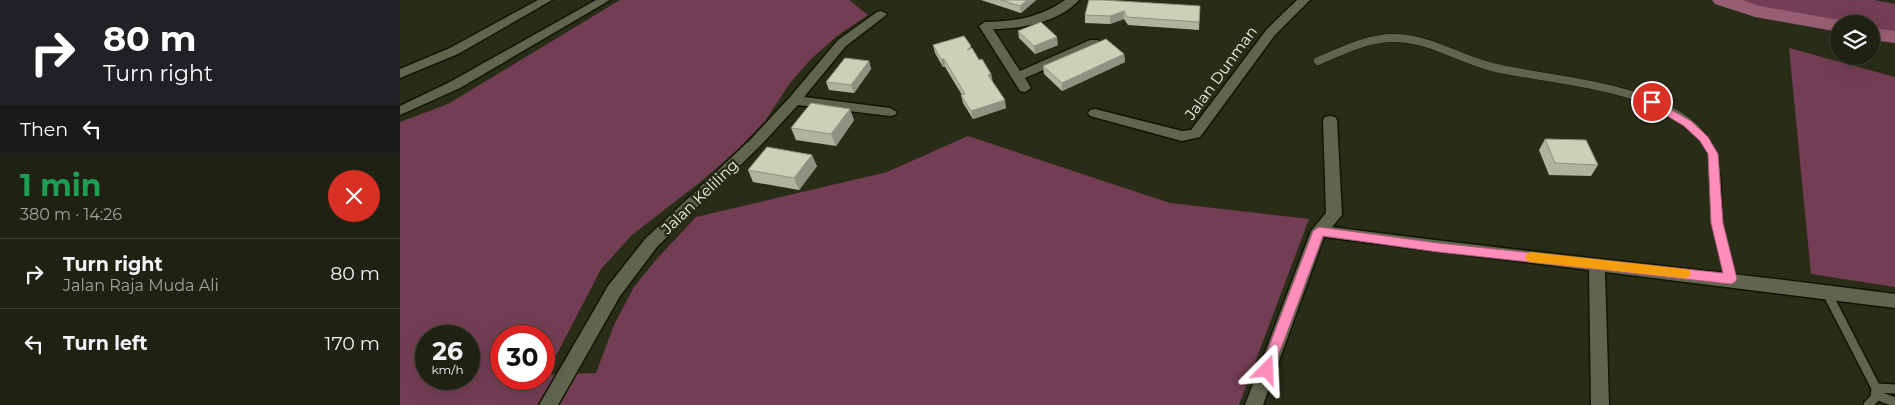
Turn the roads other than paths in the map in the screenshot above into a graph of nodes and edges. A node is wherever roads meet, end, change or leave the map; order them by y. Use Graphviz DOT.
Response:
graph roads {
  1 [pos="546,0"];
  2 [pos="604,0"];
  3 [pos="1073,0"];
  4 [pos="1304,0"];
  5 [pos="881,14"];
  6 [pos="1094,43"];
  7 [pos="1318,61"];
  8 [pos="400,74"];
  9 [pos="1017,77"];
  10 [pos="1025,88"];
  11 [pos="795,100"];
  12 [pos="400,111"];
  13 [pos="890,112"];
  14 [pos="1095,113"];
  15 [pos="1330,120"];
  16 [pos="1319,231"];
  17 [pos="1597,264"];
  18 [pos="1731,279"];
  19 [pos="1826,291"];
  20 [pos="1895,301"];
  21 [pos="1895,389"];
  22 [pos="1876,392"];
  23 [pos="1895,402"];
  24 [pos="548,405"];
  25 [pos="1254,405"];
  26 [pos="1600,405"];
  27 [pos="1868,405"];
  1 -- 8 [label="street"];
  2 -- 12 [label="street"];
  3 -- 9 [label="street"];
  4 -- 14 [label="street, Jalan Dunman"];
  5 -- 11 [label="street, Jalan Keliling"];
  6 -- 9 [label="street"];
  7 -- 18 [label="lane"];
  9 -- 10 [label="street"];
  11 -- 13 [label="street"];
  11 -- 24 [label="street, Jalan Keliling"];
  15 -- 16 [label="street"];
  16 -- 17 [label="street"];
  16 -- 25 [label="street"];
  17 -- 18 [label="street"];
  17 -- 26 [label="street"];
  18 -- 19 [label="street"];
  19 -- 20 [label="street"];
  19 -- 22 [label="lane"];
  21 -- 22 [label="lane"];
  22 -- 23 [label="lane"];
  22 -- 27 [label="lane"];
}
